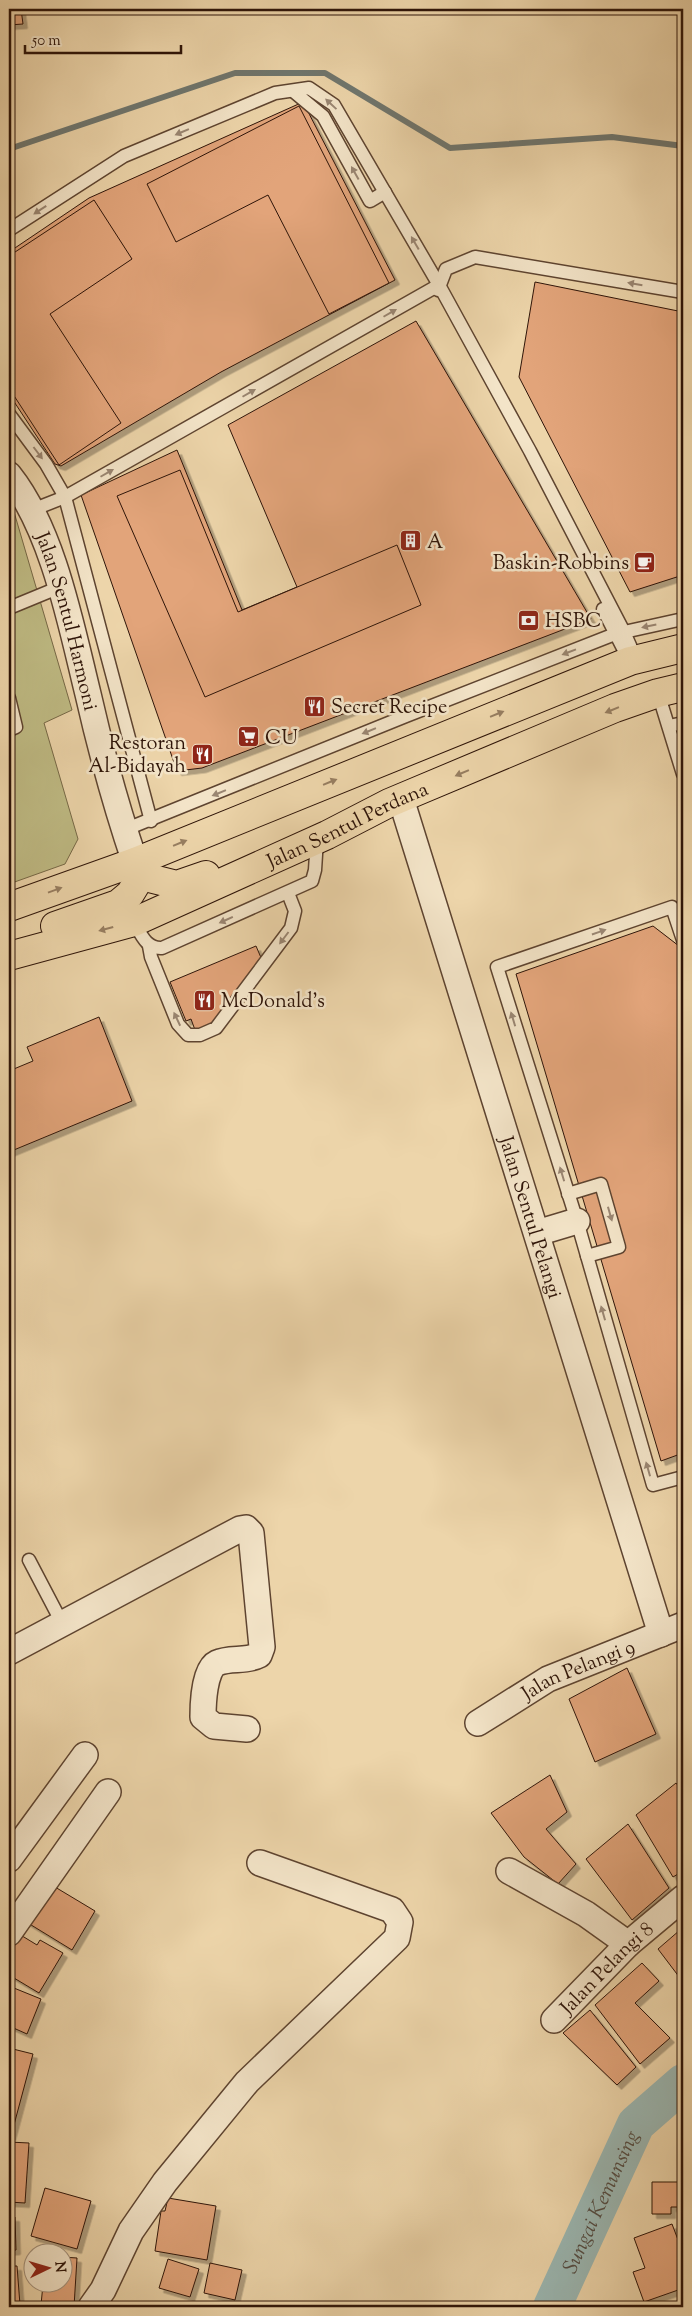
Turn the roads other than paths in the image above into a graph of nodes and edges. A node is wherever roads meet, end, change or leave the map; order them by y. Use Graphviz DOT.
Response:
graph roads {
  1 [pos="9,230"];
  2 [pos="439,285"];
  3 [pos="683,292"];
  4 [pos="9,414"];
  5 [pos="9,475"];
  6 [pos="65,497"];
  7 [pos="32,510"];
  8 [pos="60,587"];
  9 [pos="9,608"];
  10 [pos="683,619"];
  11 [pos="619,633"];
  12 [pos="683,648"];
  13 [pos="633,660"];
  14 [pos="671,690"];
  15 [pos="9,698"];
  16 [pos="683,723"];
  17 [pos="668,726"];
  18 [pos="9,730"];
  19 [pos="683,774"];
  20 [pos="401,799"];
  21 [pos="151,821"];
  22 [pos="124,830"];
  23 [pos="317,839"];
  24 [pos="287,853"];
  25 [pos="138,869"];
  26 [pos="288,893"];
  27 [pos="9,907"];
  28 [pos="134,922"];
  29 [pos="683,940"];
  30 [pos="9,943"];
  31 [pos="149,946"];
  32 [pos="9,956"];
  33 [pos="568,1194"];
  34 [pos="577,1221"];
  35 [pos="537,1233"];
  36 [pos="587,1256"];
  37 [pos="683,1477"];
  38 [pos="29,1560"];
  39 [pos="62,1623"];
  40 [pos="672,1630"];
  41 [pos="9,1652"];
  42 [pos="478,1723"];
  43 [pos="247,1729"];
  44 [pos="85,1755"];
  45 [pos="108,1792"];
  46 [pos="9,1859"];
  47 [pos="260,1863"];
  48 [pos="509,1871"];
  49 [pos="683,1898"];
  50 [pos="9,1933"];
  51 [pos="628,1944"];
  52 [pos="554,2020"];
  53 [pos="91,2307"];
  2 -- 1 [label="lane, one-way"];
  3 -- 2 [label="lane, one-way"];
  6 -- 2 [label="lane, one-way"];
  2 -- 11 [label="lane"];
  4 -- 6 [label="lane, one-way"];
  5 -- 7 [label="street, Jalan Sentul Harmoni"];
  6 -- 7 [label="lane"];
  6 -- 21 [label="lane"];
  7 -- 8 [label="street, Jalan Sentul Harmoni"];
  8 -- 9 [label="lane"];
  8 -- 22 [label="street, Jalan Sentul Harmoni"];
  10 -- 11 [label="lane, one-way"];
  11 -- 13 [label="lane"];
  11 -- 21 [label="lane, one-way"];
  12 -- 13 [label="main road"];
  25 -- 13 [label="main road, one-way"];
  14 -- 17 [label="lane"];
  14 -- 20 [label="main road, Jalan Sentul Perdana, one-way"];
  15 -- 18 [label="lane"];
  16 -- 17 [label="lane"];
  17 -- 19 [label="lane"];
  20 -- 23 [label="main road, Jalan Sentul Perdana"];
  20 -- 35 [label="street, Jalan Sentul Pelangi"];
  21 -- 22 [label="lane"];
  22 -- 25 [label="street, Jalan Sentul Harmoni"];
  23 -- 24 [label="main road, Jalan Sentul Perdana"];
  23 -- 26 [label="lane"];
  24 -- 25 [label="main road"];
  24 -- 28 [label="main road, Jalan Sentul Perdana"];
  27 -- 25 [label="main road, one-way"];
  25 -- 30 [label="main road"];
  26 -- 31 [label="lane, one-way"];
  26 -- 31 [label="lane, one-way"];
  28 -- 31 [label="lane"];
  28 -- 32 [label="main road, Jalan Sentul Perdana, one-way"];
  33 -- 29 [label="lane, one-way"];
  33 -- 34 [label="lane"];
  33 -- 36 [label="lane, one-way"];
  34 -- 35 [label="street"];
  34 -- 36 [label="lane"];
  35 -- 40 [label="street, Jalan Sentul Pelangi"];
  37 -- 36 [label="lane, one-way"];
  38 -- 39 [label="lane"];
  39 -- 41 [label="street"];
  39 -- 43 [label="street"];
  40 -- 42 [label="street, Jalan Pelangi 9"];
  44 -- 46 [label="street"];
  45 -- 50 [label="street"];
  47 -- 53 [label="street"];
  48 -- 51 [label="street"];
  49 -- 51 [label="street, Jalan Pelangi 8"];
  51 -- 52 [label="street, Jalan Pelangi 8"];
}
